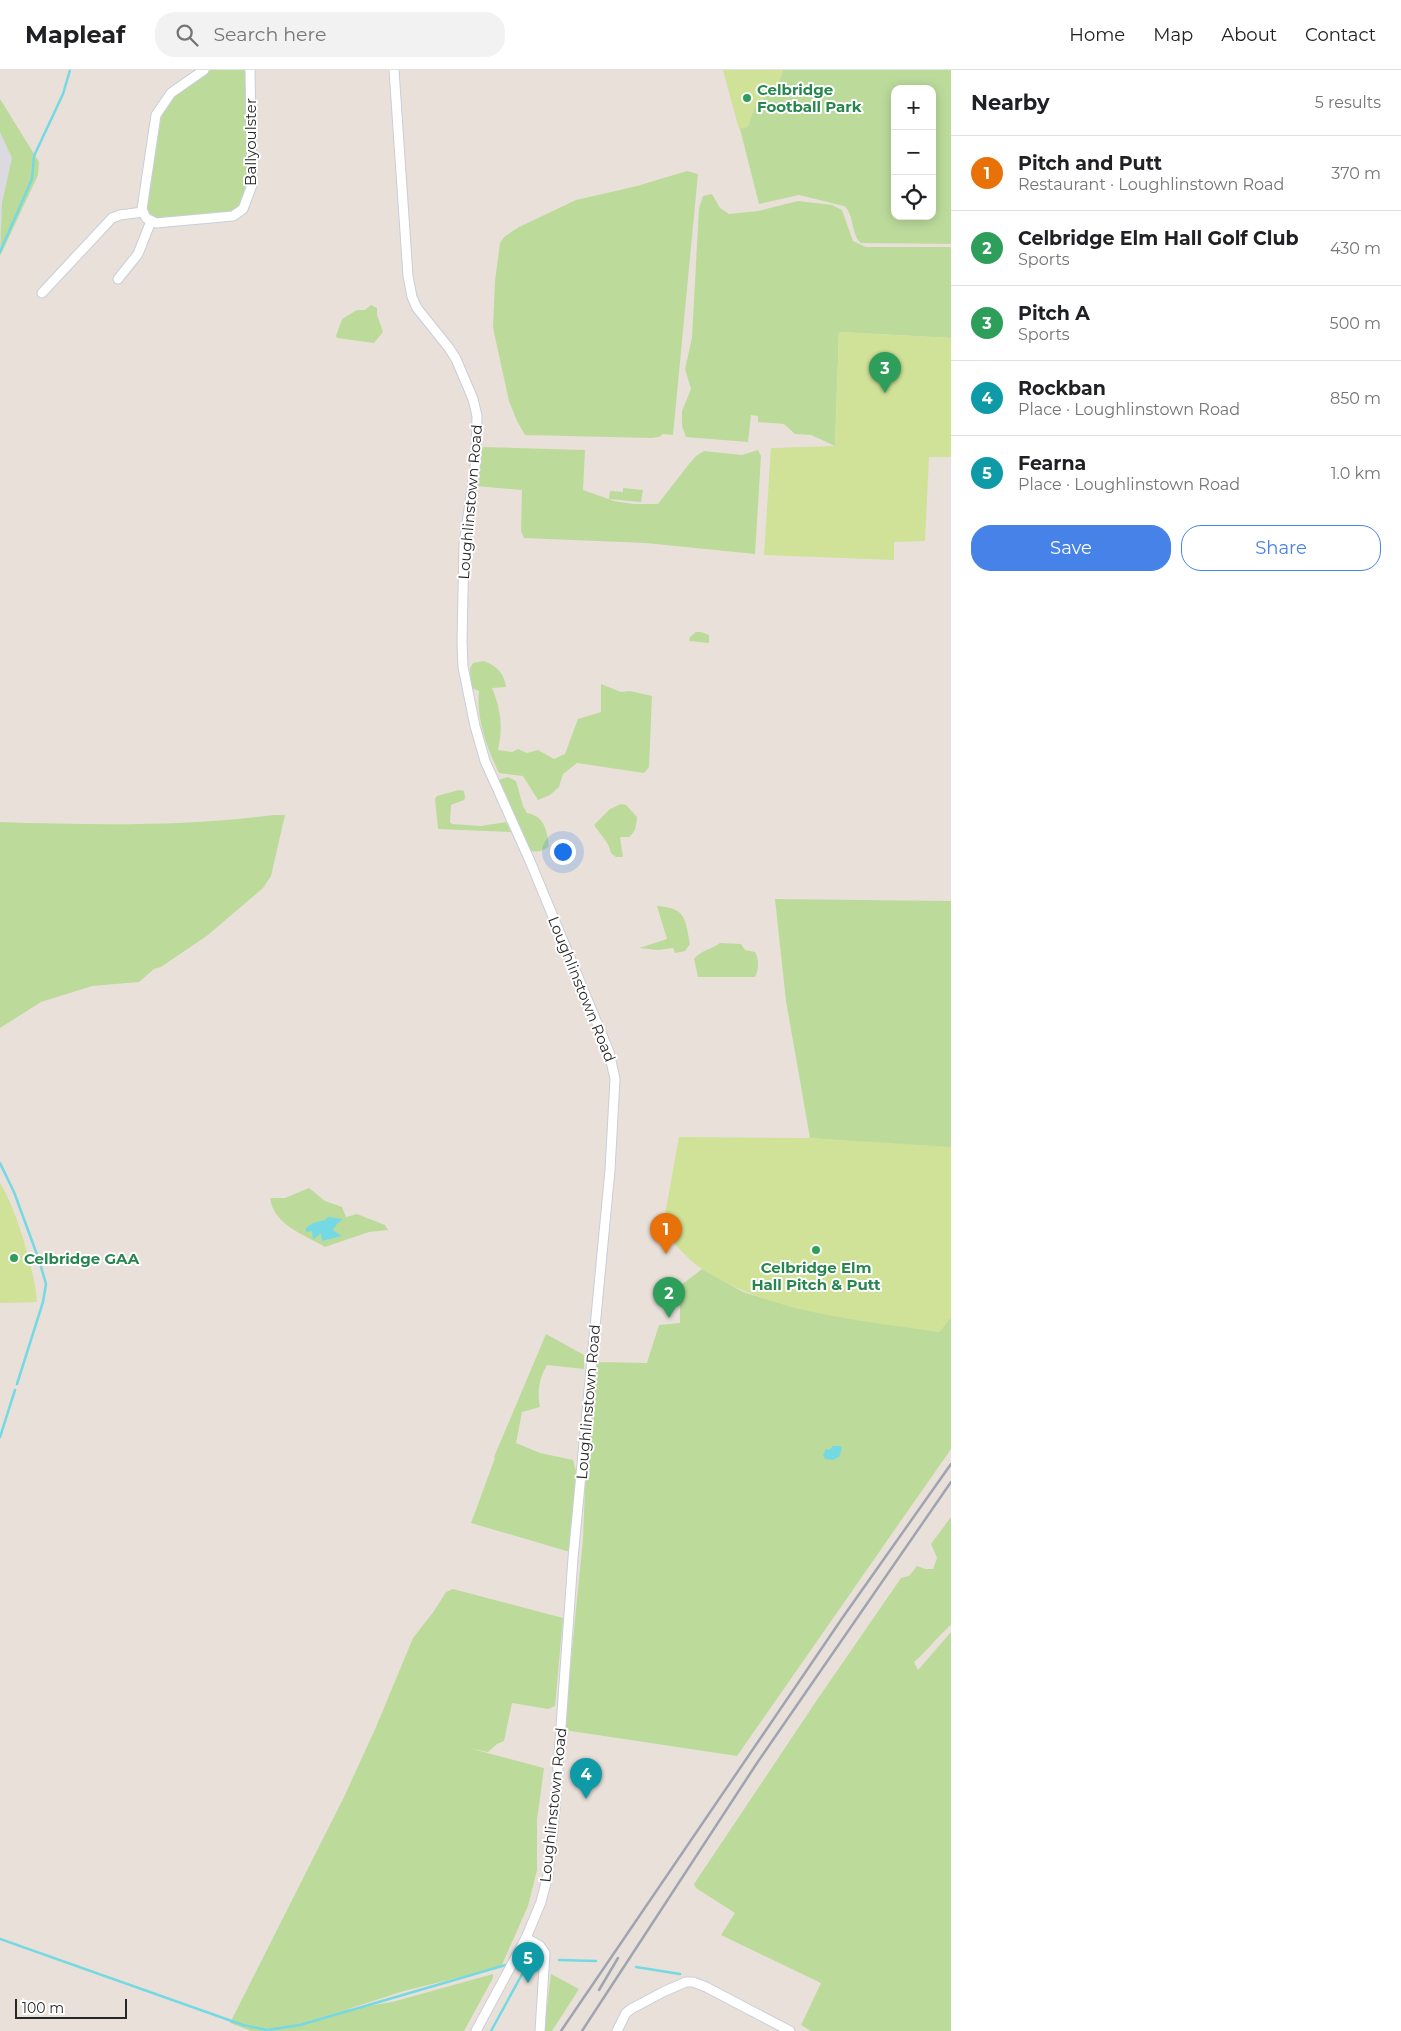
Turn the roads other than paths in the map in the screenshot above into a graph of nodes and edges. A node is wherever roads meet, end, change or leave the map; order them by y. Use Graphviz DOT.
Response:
graph roads {
  1 [pos="204,70"];
  2 [pos="250,70"];
  3 [pos="394,70"];
  4 [pos="143,212"];
  5 [pos="151,221"];
  6 [pos="118,279"];
  7 [pos="42,293"];
  8 [pos="526,1938"];
  9 [pos="476,2031"];
  10 [pos="540,2031"];
  11 [pos="617,2031"];
  12 [pos="790,2031"];
  1 -- 4 [label="street"];
  2 -- 5 [label="street, Ballyoulster"];
  3 -- 8 [label="street, Loughlinstown Road"];
  4 -- 5 [label="street"];
  4 -- 7 [label="street"];
  5 -- 6 [label="street"];
  8 -- 9 [label="street, Loughlinstown Road"];
  8 -- 10 [label="street"];
  11 -- 12 [label="street"];
}
